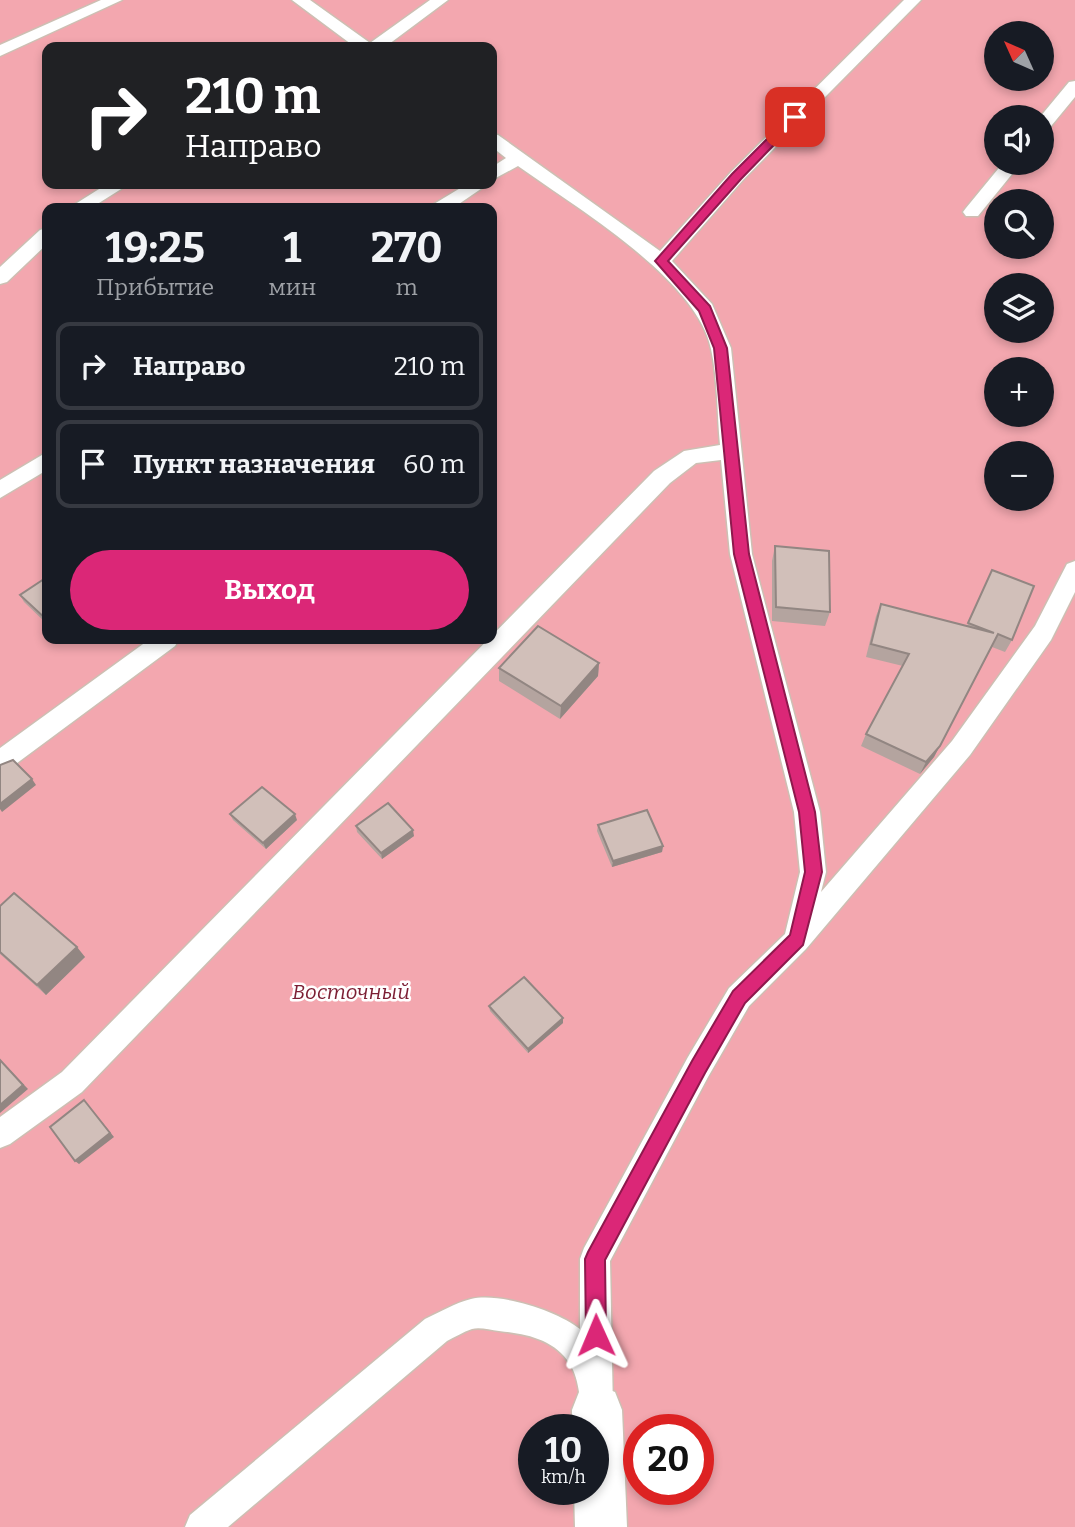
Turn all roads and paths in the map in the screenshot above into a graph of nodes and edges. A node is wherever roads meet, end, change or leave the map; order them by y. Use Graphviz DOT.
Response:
graph roads {
  1 [pos="114,0"];
  2 [pos="300,0"];
  3 [pos="440,0"];
  4 [pos="913,0"];
  5 [pos="358,42"];
  6 [pos="381,42"];
  7 [pos="0,51"];
  8 [pos="1075,86"];
  9 [pos="1054,111"];
  10 [pos="497,143"];
  11 [pos="518,158"];
  12 [pos="497,172"];
  13 [pos="1002,175"];
  14 [pos="111,189"];
  15 [pos="471,189"];
  16 [pos="87,203"];
  17 [pos="448,203"];
  18 [pos="972,212"];
  19 [pos="42,239"];
  20 [pos="661,261"];
  21 [pos="0,278"];
  22 [pos="731,452"];
  23 [pos="42,463"];
  24 [pos="0,490"];
  25 [pos="1075,570"];
  26 [pos="160,644"];
  27 [pos="0,762"];
  28 [pos="797,940"];
  29 [pos="0,1134"];
  30 [pos="597,1410"];
  31 [pos="202,1527"];
  32 [pos="601,1527"];
  1 -- 7 [label="lane"];
  2 -- 5 [label="lane"];
  3 -- 6 [label="lane"];
  4 -- 20 [label="lane"];
  8 -- 9 [label="lane"];
  10 -- 11 [label="lane"];
  11 -- 12 [label="lane"];
  11 -- 20 [label="lane"];
  13 -- 18 [label="lane"];
  14 -- 16 [label="lane"];
  15 -- 17 [label="lane"];
  19 -- 21 [label="lane"];
  20 -- 22 [label="lane"];
  22 -- 28 [label="lane"];
  22 -- 29 [label="lane"];
  23 -- 24 [label="lane"];
  25 -- 28 [label="lane"];
  26 -- 27 [label="lane"];
  28 -- 30 [label="lane"];
  30 -- 31 [label="lane"];
  30 -- 32 [label="street"];
}
